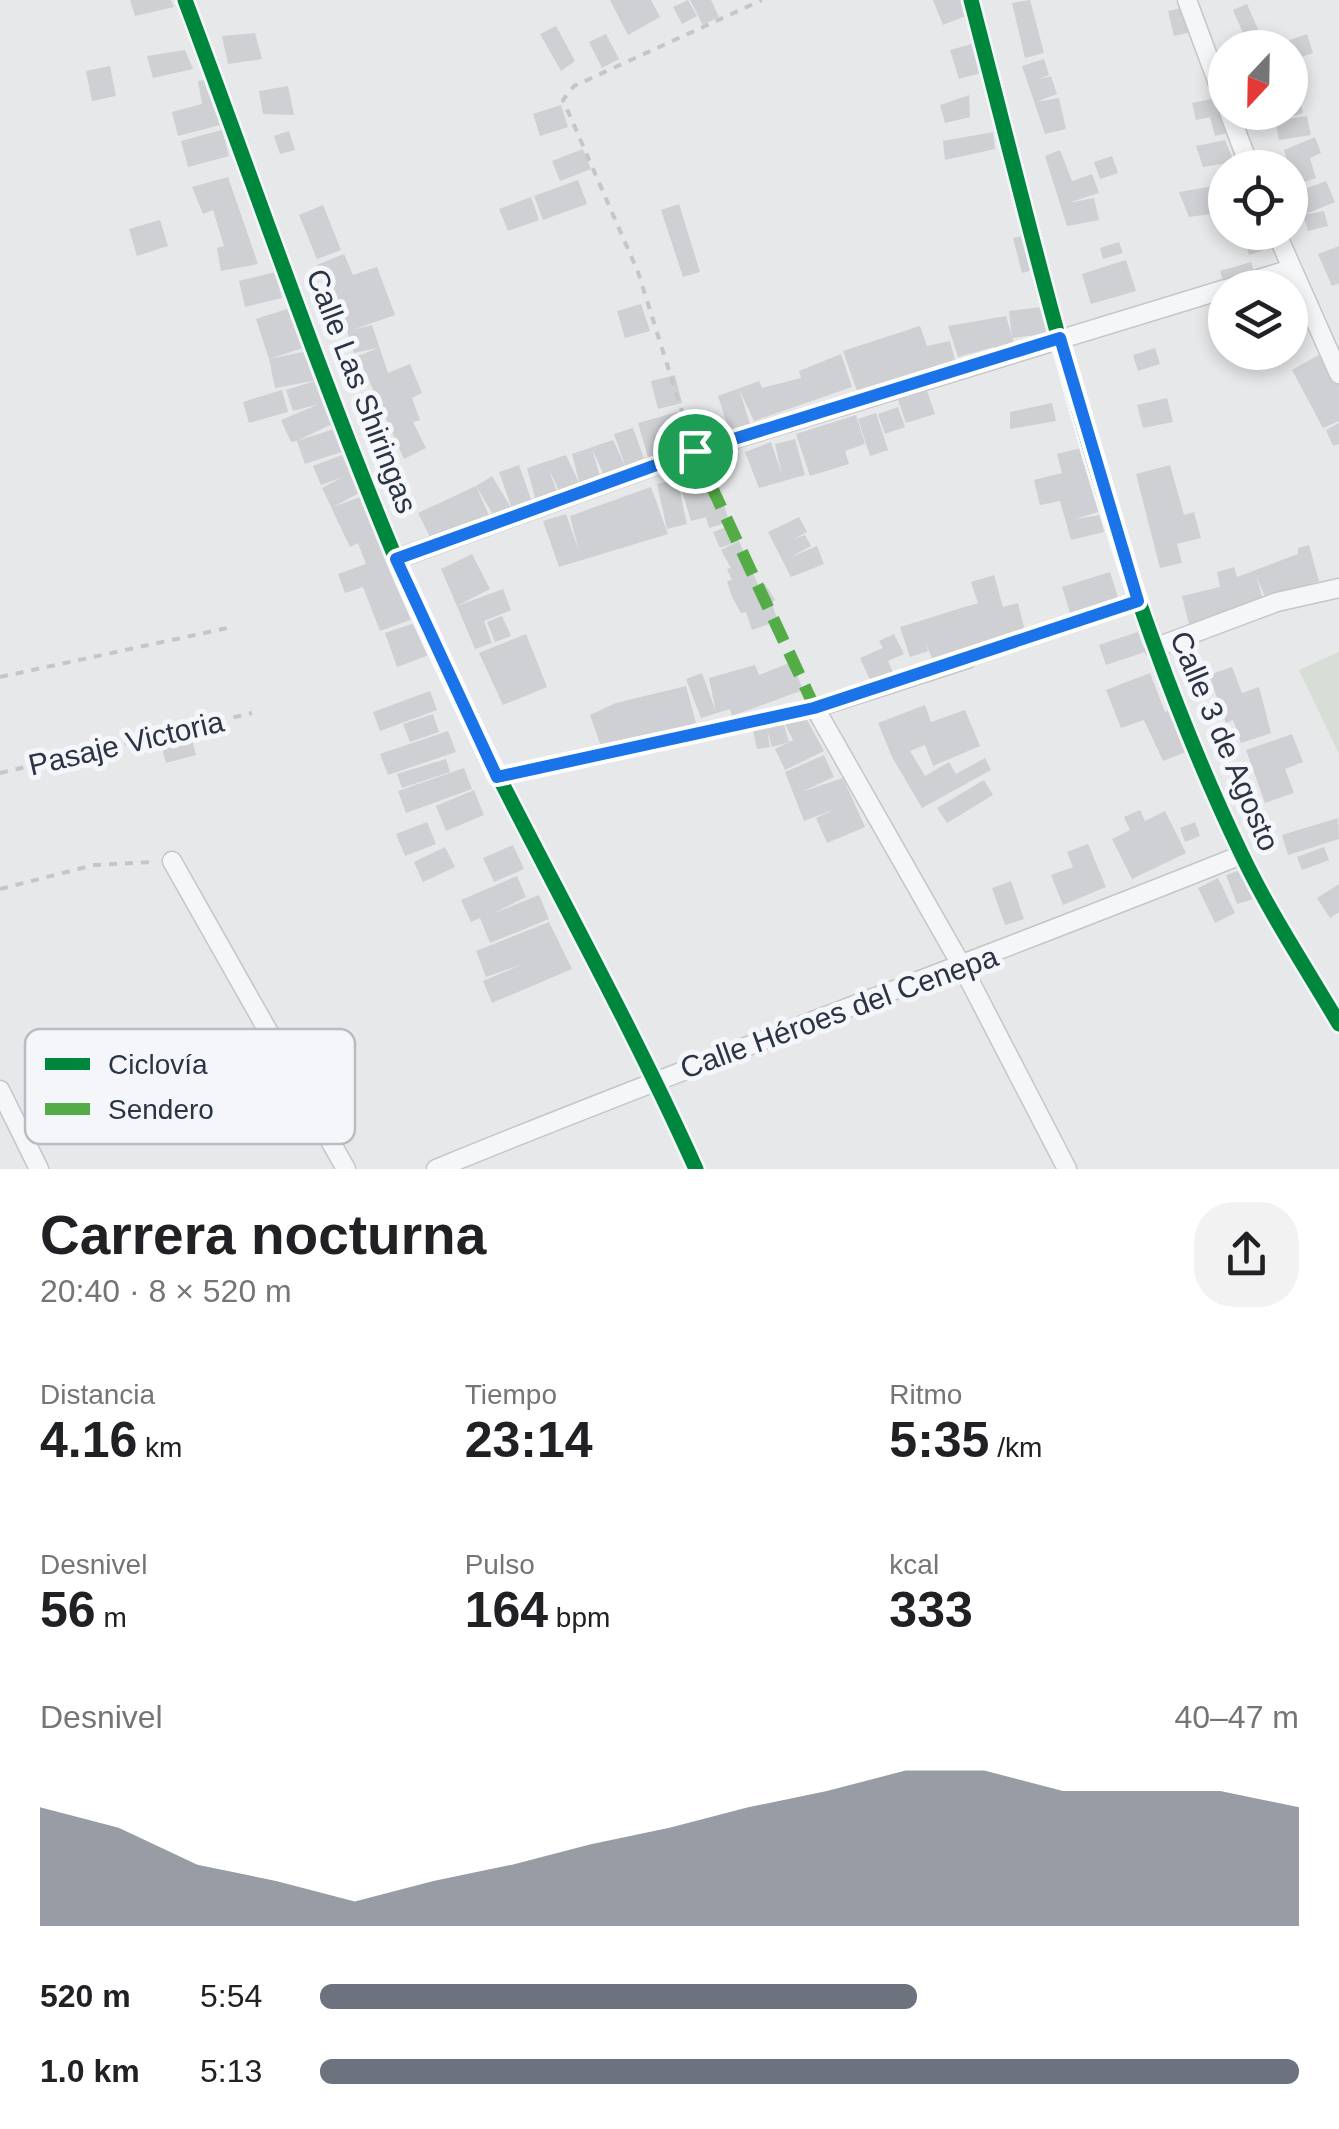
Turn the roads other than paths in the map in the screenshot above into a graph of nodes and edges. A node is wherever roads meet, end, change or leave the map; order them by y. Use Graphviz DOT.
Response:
graph roads {
  1 [pos="184,0"];
  2 [pos="971,0"];
  3 [pos="1187,0"];
  4 [pos="1208,56"];
  5 [pos="1283,250"];
  6 [pos="1291,269"];
  7 [pos="1288,270"];
  8 [pos="1208,294"];
  9 [pos="1060,338"];
  10 [pos="1339,374"];
  11 [pos="396,559"];
  12 [pos="1339,588"];
  13 [pos="1154,648"];
  14 [pos="967,659"];
  15 [pos="1241,855"];
  16 [pos="172,862"];
  17 [pos="963,968"];
  18 [pos="1339,1024"];
  19 [pos="267,1029"];
  20 [pos="656,1079"];
  21 [pos="0,1090"];
  22 [pos="25,1141"];
  23 [pos="27,1144"];
  24 [pos="332,1144"];
  25 [pos="39,1169"];
  26 [pos="346,1169"];
  27 [pos="436,1169"];
  28 [pos="696,1169"];
  29 [pos="1067,1169"];
  1 -- 11 [label="street, Calle Las Shiringas"];
  2 -- 9 [label="street, Calle 3 de Agosto"];
  3 -- 4 [label="street"];
  5 -- 6 [label="street"];
  6 -- 7 [label="street"];
  6 -- 10 [label="street"];
  8 -- 9 [label="street"];
  9 -- 11 [label="street"];
  9 -- 13 [label="street, Calle 3 de Agosto"];
  11 -- 20 [label="street, Calle Las Shiringas"];
  12 -- 13 [label="street"];
  13 -- 15 [label="street, Calle 3 de Agosto"];
  14 -- 17 [label="street"];
  15 -- 17 [label="street, Calle Héroes del Cenepa"];
  15 -- 18 [label="street, Calle 3 de Agosto"];
  16 -- 19 [label="street"];
  17 -- 20 [label="street, Calle Héroes del Cenepa"];
  17 -- 29 [label="street"];
  20 -- 27 [label="street, Calle Héroes del Cenepa"];
  20 -- 28 [label="street, Calle Las Shiringas"];
  21 -- 22 [label="street"];
  23 -- 25 [label="street"];
  24 -- 26 [label="street"];
}
